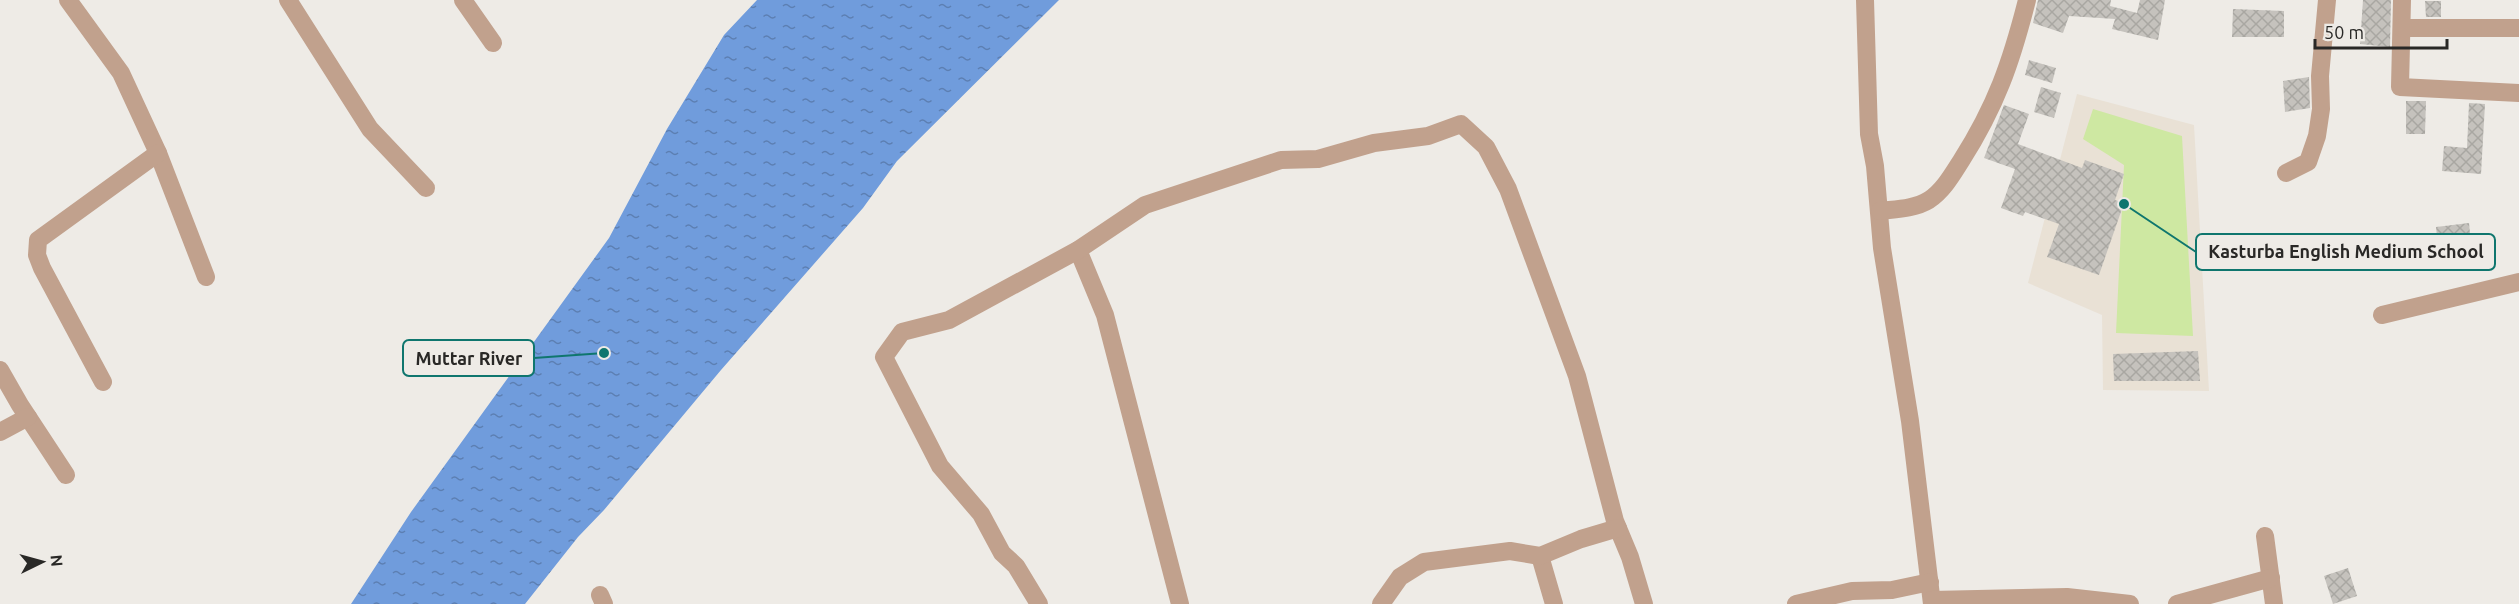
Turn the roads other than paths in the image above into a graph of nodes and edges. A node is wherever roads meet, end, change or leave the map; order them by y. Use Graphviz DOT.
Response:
graph roads {
  1 [pos="69,0"];
  2 [pos="288,0"];
  3 [pos="463,0"];
  4 [pos="1865,0"];
  5 [pos="2027,0"];
  6 [pos="2327,0"];
  7 [pos="2402,0"];
  8 [pos="2402,28"];
  9 [pos="2519,28"];
  10 [pos="493,43"];
  11 [pos="2519,93"];
  12 [pos="158,153"];
  13 [pos="2286,173"];
  14 [pos="426,188"];
  15 [pos="1880,211"];
  16 [pos="1078,250"];
  17 [pos="206,277"];
  18 [pos="2519,282"];
  19 [pos="2382,315"];
  20 [pos="0,370"];
  21 [pos="103,381"];
  22 [pos="28,417"];
  23 [pos="0,432"];
  24 [pos="66,475"];
  25 [pos="1618,528"];
  26 [pos="2265,536"];
  27 [pos="1540,556"];
  28 [pos="2271,578"];
  29 [pos="1931,595"];
  30 [pos="1039,604"];
  31 [pos="1180,604"];
  32 [pos="1381,604"];
  33 [pos="1554,604"];
  34 [pos="1644,604"];
  35 [pos="1796,604"];
  36 [pos="2130,604"];
  37 [pos="2177,604"];
  38 [pos="2274,604"];
  1 -- 12 [label="street"];
  2 -- 14 [label="street"];
  3 -- 10 [label="street"];
  4 -- 15 [label="street"];
  5 -- 15 [label="street"];
  6 -- 13 [label="street"];
  7 -- 8 [label="street"];
  8 -- 9 [label="street"];
  8 -- 11 [label="street"];
  12 -- 17 [label="street"];
  12 -- 21 [label="street"];
  15 -- 29 [label="street"];
  16 -- 25 [label="street"];
  16 -- 30 [label="street"];
  16 -- 31 [label="street"];
  18 -- 19 [label="street"];
  20 -- 22 [label="street"];
  22 -- 23 [label="street"];
  22 -- 24 [label="street"];
  25 -- 27 [label="street"];
  25 -- 34 [label="street"];
  26 -- 28 [label="street"];
  27 -- 32 [label="street"];
  27 -- 33 [label="street"];
  28 -- 37 [label="street"];
  28 -- 38 [label="street"];
  29 -- 35 [label="street"];
  29 -- 36 [label="street"];
}
